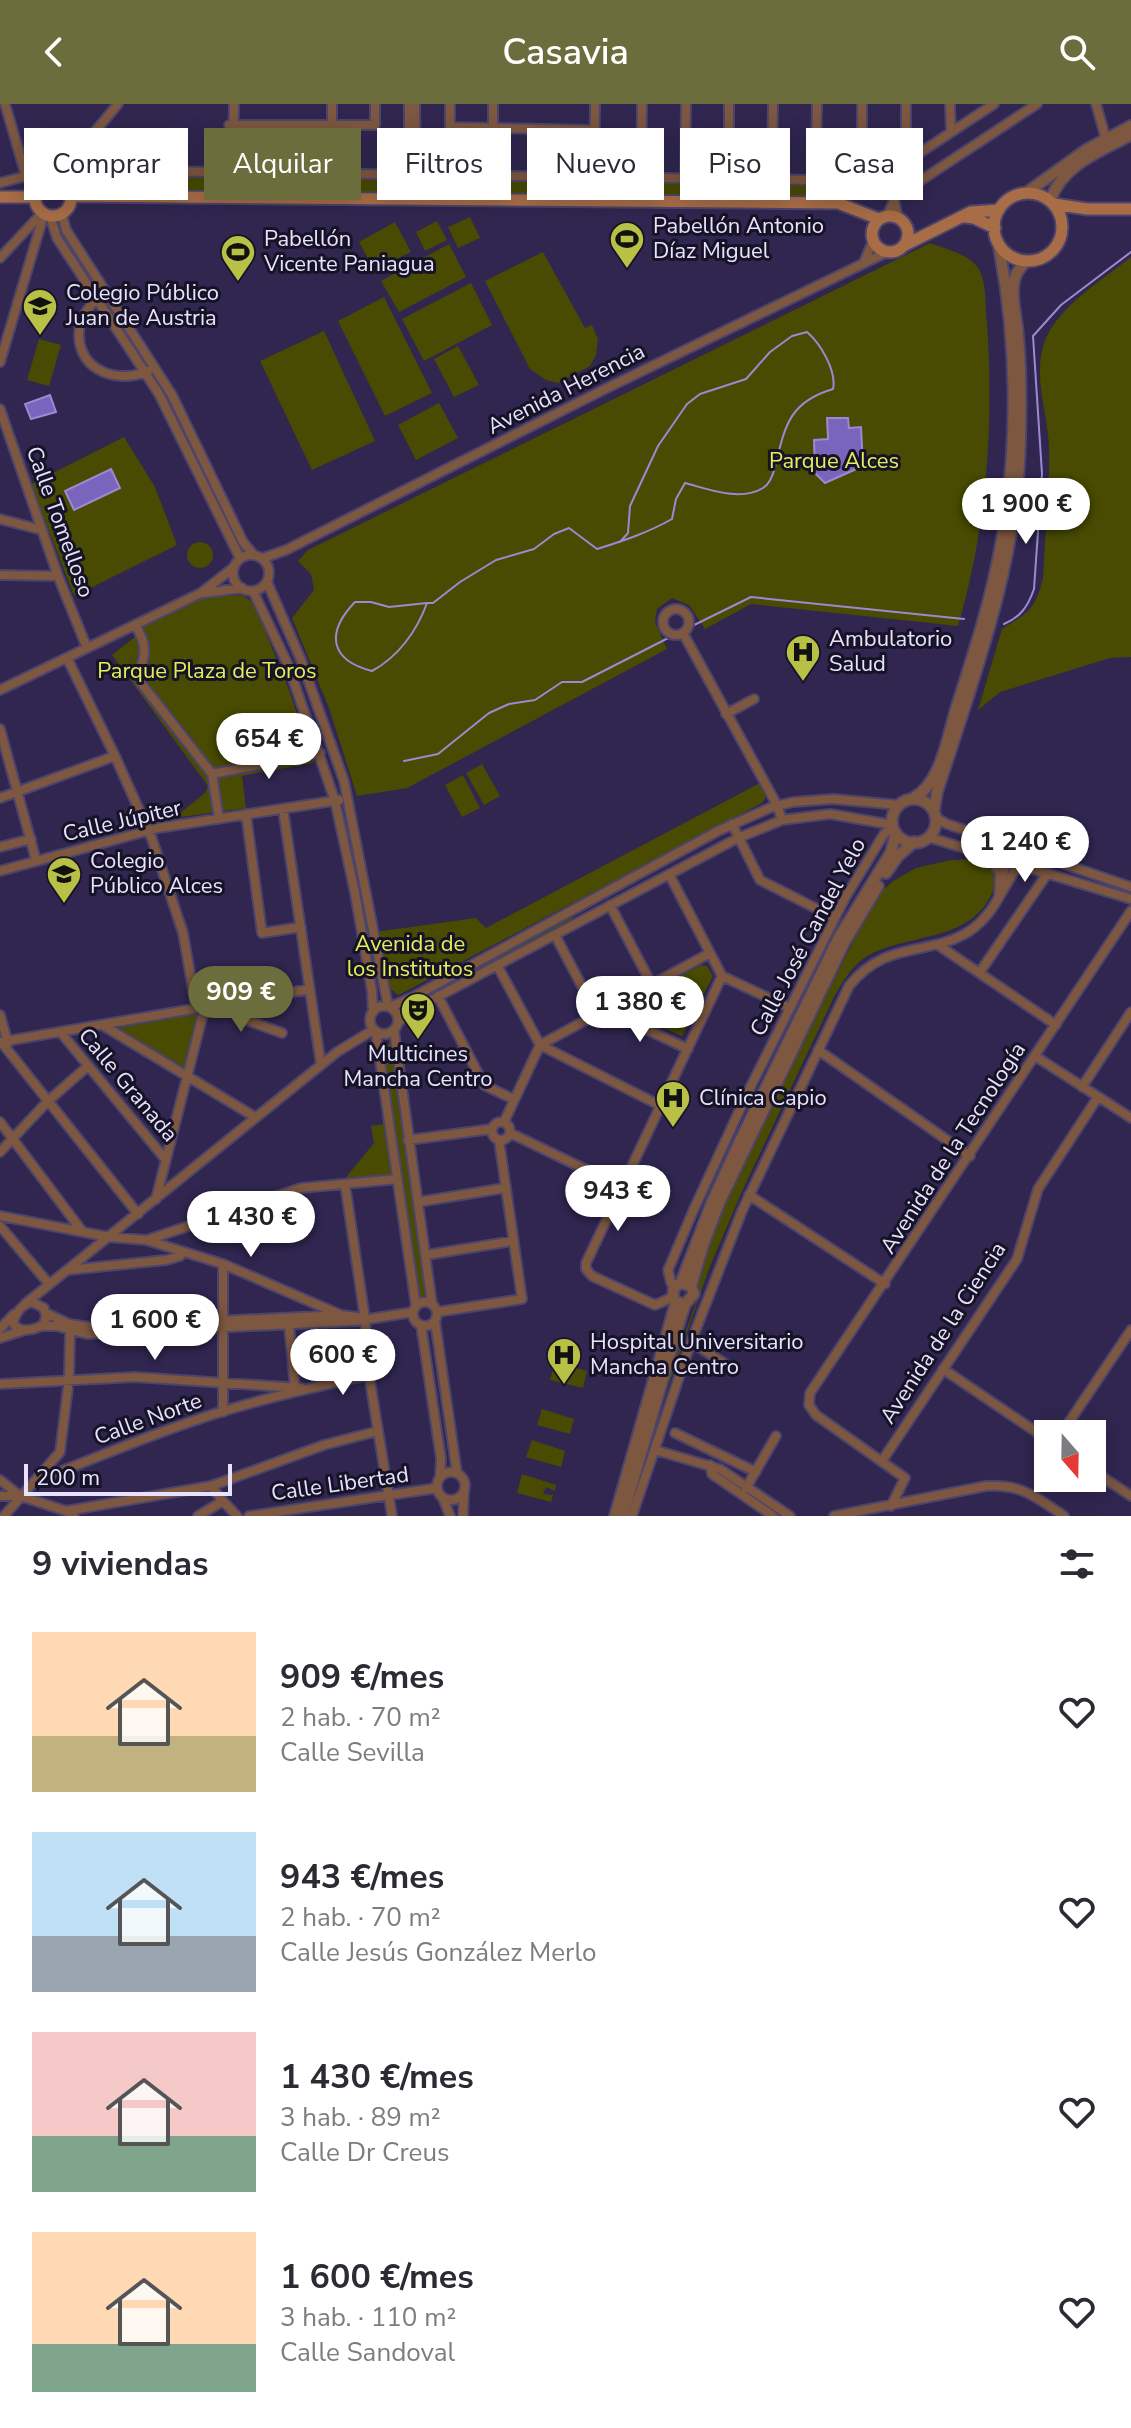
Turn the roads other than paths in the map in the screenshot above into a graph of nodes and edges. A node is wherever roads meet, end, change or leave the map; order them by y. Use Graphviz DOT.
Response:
graph roads {
  1 [pos="5,104"];
  2 [pos="118,104"];
  3 [pos="232,104"];
  4 [pos="332,104"];
  5 [pos="375,104"];
  6 [pos="412,104"];
  7 [pos="450,104"];
  8 [pos="493,104"];
  9 [pos="592,104"];
  10 [pos="642,104"];
  11 [pos="686,104"];
  12 [pos="729,104"];
  13 [pos="773,104"];
  14 [pos="817,104"];
  15 [pos="862,104"];
  16 [pos="906,104"];
  17 [pos="950,104"];
  18 [pos="994,104"];
  19 [pos="1037,104"];
  20 [pos="1096,104"];
  21 [pos="231,125"];
  22 [pos="332,125"];
  23 [pos="1131,126"];
  24 [pos="493,127"];
  25 [pos="98,128"];
  26 [pos="412,128"];
  27 [pos="527,128"];
  28 [pos="589,128"];
  29 [pos="592,128"];
  30 [pos="642,128"];
  31 [pos="686,128"];
  32 [pos="729,128"];
  33 [pos="773,128"];
  34 [pos="817,128"];
  35 [pos="862,128"];
  36 [pos="906,128"];
  37 [pos="951,132"];
  38 [pos="1131,135"];
  39 [pos="1106,139"];
  40 [pos="923,153"];
  41 [pos="1088,153"];
  42 [pos="24,169"];
  43 [pos="24,177"];
  44 [pos="923,179"];
  45 [pos="0,183"];
  46 [pos="1026,193"];
  47 [pos="24,194"];
  48 [pos="0,197"];
  49 [pos="188,197"];
  50 [pos="36,200"];
  51 [pos="70,200"];
  52 [pos="894,200"];
  53 [pos="1052,202"];
  54 [pos="1087,209"];
  55 [pos="1131,209"];
  56 [pos="999,210"];
  57 [pos="62,214"];
  58 [pos="45,215"];
  59 [pos="864,215"];
  60 [pos="960,216"];
  61 [pos="888,218"];
  62 [pos="1062,223"];
  63 [pos="995,228"];
  64 [pos="907,232"];
  65 [pos="23,233"];
  66 [pos="38,233"];
  67 [pos="923,235"];
  68 [pos="872,236"];
  69 [pos="57,238"];
  70 [pos="998,242"];
  71 [pos="903,246"];
  72 [pos="887,252"];
  73 [pos="0,258"];
  74 [pos="1026,261"];
  75 [pos="864,263"];
  76 [pos="97,298"];
  77 [pos="1,357"];
  78 [pos="155,367"];
  79 [pos="146,373"];
  80 [pos="0,409"];
  81 [pos="0,519"];
  82 [pos="42,530"];
  83 [pos="286,550"];
  84 [pos="253,554"];
  85 [pos="240,558"];
  86 [pos="263,558"];
  87 [pos="233,568"];
  88 [pos="0,575"];
  89 [pos="58,576"];
  90 [pos="268,578"];
  91 [pos="242,588"];
  92 [pos="253,591"];
  93 [pos="201,593"];
  94 [pos="135,625"];
  95 [pos="683,633"];
  96 [pos="87,648"];
  97 [pos="67,658"];
  98 [pos="0,690"];
  99 [pos="754,699"];
  100 [pos="726,714"];
  101 [pos="0,729"];
  102 [pos="320,753"];
  103 [pos="115,756"];
  104 [pos="212,774"];
  105 [pos="18,792"];
  106 [pos="348,797"];
  107 [pos="0,798"];
  108 [pos="912,799"];
  109 [pos="335,801"];
  110 [pos="777,805"];
  111 [pos="899,805"];
  112 [pos="283,809"];
  113 [pos="246,814"];
  114 [pos="935,814"];
  115 [pos="219,819"];
  116 [pos="782,820"];
  117 [pos="732,824"];
  118 [pos="894,828"];
  119 [pos="148,831"];
  120 [pos="928,837"];
  121 [pos="738,838"];
  122 [pos="31,839"];
  123 [pos="914,842"];
  124 [pos="0,847"];
  125 [pos="1015,847"];
  126 [pos="985,855"];
  127 [pos="36,860"];
  128 [pos="1007,861"];
  129 [pos="1018,865"];
  130 [pos="0,871"];
  131 [pos="669,874"];
  132 [pos="1047,874"];
  133 [pos="1001,883"];
  134 [pos="1131,887"];
  135 [pos="999,897"];
  136 [pos="1131,899"];
  137 [pos="610,905"];
  138 [pos="1131,911"];
  139 [pos="570,912"];
  140 [pos="835,918"];
  141 [pos="575,924"];
  142 [pos="301,927"];
  143 [pos="555,935"];
  144 [pos="937,945"];
  145 [pos="710,953"];
  146 [pos="497,965"];
  147 [pos="980,972"];
  148 [pos="722,976"];
  149 [pos="385,984"];
  150 [pos="652,985"];
  151 [pos="310,989"];
  152 [pos="438,996"];
  153 [pos="413,997"];
  154 [pos="241,1000"];
  155 [pos="201,1006"];
  156 [pos="389,1007"];
  157 [pos="790,1008"];
  158 [pos="373,1012"];
  159 [pos="1131,1012"];
  160 [pos="601,1013"];
  161 [pos="0,1015"];
  162 [pos="103,1025"];
  163 [pos="1056,1025"];
  164 [pos="396,1026"];
  165 [pos="374,1031"];
  166 [pos="282,1033"];
  167 [pos="62,1034"];
  168 [pos="3,1043"];
  169 [pos="540,1045"];
  170 [pos="688,1049"];
  171 [pos="818,1050"];
  172 [pos="1035,1056"];
  173 [pos="321,1065"];
  174 [pos="88,1066"];
  175 [pos="187,1074"];
  176 [pos="1082,1087"];
  177 [pos="1098,1097"];
  178 [pos="513,1099"];
  179 [pos="48,1101"];
  180 [pos="661,1106"];
  181 [pos="255,1117"];
  182 [pos="1131,1118"];
  183 [pos="0,1122"];
  184 [pos="504,1122"];
  185 [pos="492,1129"];
  186 [pos="510,1133"];
  187 [pos="13,1139"];
  188 [pos="408,1140"];
  189 [pos="499,1140"];
  190 [pos="0,1152"];
  191 [pos="970,1156"];
  192 [pos="166,1160"];
  193 [pos="397,1179"];
  194 [pos="345,1184"];
  195 [pos="622,1187"];
  196 [pos="505,1188"];
  197 [pos="749,1195"];
  198 [pos="156,1199"];
  199 [pos="418,1202"];
  200 [pos="138,1214"];
  201 [pos="0,1216"];
  202 [pos="0,1226"];
  203 [pos="83,1232"];
  204 [pos="109,1237"];
  205 [pos="146,1240"];
  206 [pos="513,1241"];
  207 [pos="184,1252"];
  208 [pos="426,1255"];
  209 [pos="223,1264"];
  210 [pos="67,1270"];
  211 [pos="49,1284"];
  212 [pos="683,1284"];
  213 [pos="885,1284"];
  214 [pos="678,1301"];
  215 [pos="432,1304"];
  216 [pos="23,1306"];
  217 [pos="415,1309"];
  218 [pos="45,1310"];
  219 [pos="341,1315"];
  220 [pos="436,1317"];
  221 [pos="365,1319"];
  222 [pos="222,1324"];
  223 [pos="289,1325"];
  224 [pos="421,1325"];
  225 [pos="42,1326"];
  226 [pos="0,1329"];
  227 [pos="1131,1330"];
  228 [pos="22,1331"];
  229 [pos="70,1331"];
  230 [pos="0,1338"];
  231 [pos="691,1342"];
  232 [pos="724,1363"];
  233 [pos="943,1369"];
  234 [pos="369,1375"];
  235 [pos="69,1379"];
  236 [pos="224,1382"];
  237 [pos="0,1384"];
  238 [pos="295,1388"];
  239 [pos="310,1388"];
  240 [pos="223,1412"];
  241 [pos="1070,1420"];
  242 [pos="378,1431"];
  243 [pos="1034,1431"];
  244 [pos="675,1433"];
  245 [pos="776,1436"];
  246 [pos="655,1450"];
  247 [pos="60,1452"];
  248 [pos="882,1461"];
  249 [pos="710,1465"];
  250 [pos="66,1469"];
  251 [pos="756,1472"];
  252 [pos="457,1473"];
  253 [pos="440,1477"];
  254 [pos="1106,1479"];
  255 [pos="0,1480"];
  256 [pos="35,1482"];
  257 [pos="211,1486"];
  258 [pos="437,1488"];
  259 [pos="746,1488"];
  260 [pos="464,1492"];
  261 [pos="389,1494"];
  262 [pos="0,1496"];
  263 [pos="20,1496"];
  264 [pos="1131,1496"];
  265 [pos="442,1497"];
  266 [pos="223,1501"];
  267 [pos="891,1506"];
  268 [pos="70,1514"];
  269 [pos="786,1515"];
  270 [pos="4,1516"];
  271 [pos="198,1516"];
  272 [pos="237,1516"];
  273 [pos="249,1516"];
  274 [pos="392,1516"];
  275 [pos="450,1516"];
  276 [pos="463,1516"];
  277 [pos="615,1516"];
  278 [pos="623,1516"];
  279 [pos="632,1516"];
  280 [pos="773,1516"];
  281 [pos="834,1516"];
  282 [pos="1064,1516"];
  1 -- 42 [label="street"];
  2 -- 25 [label="street"];
  3 -- 21 [label="street"];
  4 -- 22 [label="street"];
  5 -- 22 [label="street"];
  6 -- 26 [label="street"];
  7 -- 24 [label="street"];
  8 -- 24 [label="street"];
  9 -- 28 [label="street"];
  9 -- 29 [label="street"];
  10 -- 30 [label="street"];
  11 -- 31 [label="street"];
  12 -- 32 [label="street"];
  13 -- 33 [label="street"];
  14 -- 34 [label="street"];
  15 -- 35 [label="street"];
  16 -- 36 [label="street"];
  17 -- 37 [label="street"];
  18 -- 37 [label="street"];
  19 -- 44 [label="street"];
  20 -- 39 [label="street"];
  21 -- 22 [label="street"];
  23 -- 39 [label="street"];
  24 -- 27 [label="street"];
  37 -- 40 [label="street"];
  38 -- 41 [label="street"];
  39 -- 41 [label="street"];
  41 -- 46 [label="street"];
  41 -- 53 [label="street"];
  43 -- 45 [label="street"];
  46 -- 53 [label="main road"];
  46 -- 56 [label="main road"];
  47 -- 48 [label="main road"];
  49 -- 59 [label="main road"];
  50 -- 58 [label="main road"];
  51 -- 57 [label="main road"];
  52 -- 61 [label="street"];
  53 -- 54 [label="main road"];
  53 -- 62 [label="main road"];
  54 -- 55 [label="main road"];
  54 -- 62 [label="main road"];
  56 -- 60 [label="main road"];
  56 -- 63 [label="main road"];
  57 -- 58 [label="main road"];
  57 -- 78 [label="street"];
  58 -- 65 [label="street"];
  58 -- 66 [label="street"];
  58 -- 69 [label="street"];
  59 -- 61 [label="main road"];
  59 -- 68 [label="main road"];
  60 -- 63 [label="main road"];
  60 -- 67 [label="main road"];
  61 -- 64 [label="main road"];
  61 -- 68 [label="main road"];
  62 -- 74 [label="main road"];
  63 -- 70 [label="main road"];
  64 -- 67 [label="main road"];
  64 -- 71 [label="main road"];
  65 -- 66 [label="street"];
  65 -- 73 [label="street"];
  66 -- 69 [label="street"];
  66 -- 77 [label="street"];
  67 -- 71 [label="main road"];
  68 -- 72 [label="main road"];
  68 -- 75 [label="street"];
  69 -- 76 [label="street"];
  70 -- 74 [label="main road"];
  70 -- 108 [label="street"];
  71 -- 72 [label="main road"];
  72 -- 75 [label="street, Avenida Herencia"];
  74 -- 114 [label="street"];
  75 -- 83 [label="street, Avenida Herencia"];
  76 -- 79 [label="street"];
  76 -- 79 [label="street"];
  78 -- 79 [label="street"];
  78 -- 84 [label="street"];
  79 -- 85 [label="street"];
  80 -- 82 [label="street, Calle Tomelloso"];
  81 -- 82 [label="street"];
  82 -- 89 [label="street, Calle Tomelloso"];
  83 -- 86 [label="street, Avenida Herencia"];
  83 -- 90 [label="street, Avenida Herencia"];
  84 -- 85 [label="street"];
  84 -- 86 [label="street"];
  85 -- 87 [label="street"];
  86 -- 90 [label="street"];
  87 -- 91 [label="street"];
  87 -- 93 [label="street"];
  88 -- 89 [label="street"];
  89 -- 96 [label="street, Calle Tomelloso"];
  90 -- 92 [label="street, Avenida Herencia"];
  90 -- 106 [label="street"];
  91 -- 92 [label="street"];
  91 -- 93 [label="street"];
  92 -- 102 [label="street"];
  93 -- 94 [label="street"];
  94 -- 96 [label="street"];
  94 -- 104 [label="street"];
  95 -- 100 [label="street"];
  96 -- 97 [label="street"];
  97 -- 98 [label="street"];
  97 -- 103 [label="street"];
  99 -- 100 [label="street"];
  100 -- 110 [label="street"];
  101 -- 105 [label="street"];
  102 -- 104 [label="street"];
  102 -- 109 [label="street"];
  103 -- 105 [label="street"];
  103 -- 119 [label="street"];
  104 -- 115 [label="street"];
  105 -- 107 [label="street"];
  105 -- 122 [label="street"];
  106 -- 109 [label="street, Calle Júpiter"];
  106 -- 149 [label="street"];
  108 -- 111 [label="street"];
  108 -- 114 [label="street"];
  109 -- 112 [label="street, Calle Júpiter"];
  109 -- 158 [label="street"];
  110 -- 111 [label="street"];
  110 -- 116 [label="street"];
  110 -- 117 [label="street"];
  111 -- 118 [label="street"];
  112 -- 113 [label="street, Calle Júpiter"];
  112 -- 142 [label="street"];
  113 -- 115 [label="street, Calle Júpiter"];
  113 -- 142 [label="street"];
  114 -- 120 [label="street"];
  114 -- 125 [label="street"];
  115 -- 119 [label="street, Calle Júpiter"];
  116 -- 118 [label="street"];
  116 -- 121 [label="street"];
  117 -- 121 [label="street"];
  117 -- 139 [label="street"];
  118 -- 123 [label="street"];
  118 -- 140 [label="street, Calle José Candel Yelo"];
  118 -- 212 [label="street"];
  119 -- 127 [label="street, Calle Júpiter"];
  119 -- 155 [label="street"];
  120 -- 123 [label="street"];
  120 -- 126 [label="street"];
  121 -- 131 [label="street"];
  121 -- 140 [label="street"];
  122 -- 124 [label="street"];
  122 -- 127 [label="street"];
  123 -- 212 [label="street"];
  125 -- 128 [label="street"];
  125 -- 129 [label="street"];
  125 -- 134 [label="street"];
  126 -- 128 [label="street"];
  126 -- 133 [label="street"];
  127 -- 130 [label="street, Calle Júpiter"];
  128 -- 129 [label="street"];
  128 -- 133 [label="street"];
  129 -- 132 [label="street"];
  129 -- 135 [label="street"];
  131 -- 137 [label="street"];
  131 -- 145 [label="street"];
  132 -- 136 [label="street"];
  132 -- 147 [label="street"];
  133 -- 135 [label="street"];
  135 -- 144 [label="street"];
  137 -- 141 [label="street"];
  137 -- 150 [label="street"];
  138 -- 163 [label="street, Avenida de la Tecnología"];
  139 -- 141 [label="street"];
  139 -- 153 [label="street"];
  140 -- 157 [label="street, Calle José Candel Yelo"];
  141 -- 143 [label="street"];
  142 -- 151 [label="street"];
  143 -- 146 [label="street"];
  143 -- 160 [label="street"];
  144 -- 147 [label="street"];
  144 -- 171 [label="street"];
  145 -- 148 [label="street"];
  145 -- 150 [label="street"];
  146 -- 152 [label="street"];
  146 -- 169 [label="street"];
  147 -- 163 [label="street"];
  148 -- 157 [label="street"];
  148 -- 170 [label="street"];
  149 -- 153 [label="street"];
  149 -- 156 [label="street"];
  150 -- 160 [label="street"];
  151 -- 154 [label="street"];
  151 -- 173 [label="street"];
  152 -- 164 [label="street"];
  152 -- 178 [label="street"];
  153 -- 156 [label="street"];
  154 -- 155 [label="street"];
  154 -- 166 [label="street"];
  155 -- 162 [label="street"];
  155 -- 175 [label="street"];
  156 -- 158 [label="street"];
  156 -- 164 [label="street"];
  157 -- 212 [label="street, Calle José Candel Yelo"];
  158 -- 165 [label="street"];
  159 -- 176 [label="street"];
  160 -- 169 [label="street"];
  160 -- 170 [label="street"];
  161 -- 168 [label="street"];
  162 -- 167 [label="street"];
  162 -- 175 [label="street"];
  163 -- 172 [label="street, Avenida de la Tecnología"];
  164 -- 165 [label="street"];
  164 -- 188 [label="street"];
  165 -- 173 [label="street"];
  165 -- 193 [label="street"];
  167 -- 168 [label="street"];
  167 -- 174 [label="street, Calle Granada"];
  168 -- 179 [label="street"];
  169 -- 178 [label="street"];
  169 -- 180 [label="street"];
  170 -- 180 [label="street"];
  171 -- 191 [label="street"];
  171 -- 197 [label="street"];
  172 -- 176 [label="street"];
  172 -- 191 [label="street, Avenida de la Tecnología"];
  173 -- 181 [label="street"];
  174 -- 179 [label="street"];
  174 -- 192 [label="street, Calle Granada"];
  175 -- 181 [label="street"];
  175 -- 192 [label="street"];
  176 -- 177 [label="street"];
  177 -- 182 [label="street"];
  177 -- 233 [label="street, Avenida de la Ciencia"];
  178 -- 184 [label="street"];
  179 -- 187 [label="street"];
  179 -- 200 [label="street"];
  180 -- 195 [label="street"];
  181 -- 198 [label="street"];
  183 -- 187 [label="street"];
  184 -- 185 [label="street"];
  184 -- 186 [label="street"];
  185 -- 188 [label="street"];
  185 -- 189 [label="street"];
  186 -- 189 [label="street"];
  186 -- 195 [label="street"];
  187 -- 190 [label="street"];
  187 -- 203 [label="street"];
  188 -- 199 [label="street"];
  189 -- 196 [label="street"];
  191 -- 213 [label="street, Avenida de la Tecnología"];
  192 -- 198 [label="street"];
  193 -- 194 [label="street"];
  193 -- 217 [label="street"];
  194 -- 205 [label="street"];
  194 -- 221 [label="street"];
  195 -- 214 [label="street"];
  196 -- 199 [label="street"];
  196 -- 206 [label="street"];
  197 -- 213 [label="street"];
  197 -- 231 [label="street"];
  198 -- 200 [label="street"];
  199 -- 208 [label="street"];
  200 -- 204 [label="street"];
  201 -- 203 [label="street"];
  202 -- 211 [label="street"];
  203 -- 204 [label="street"];
  204 -- 205 [label="street"];
  204 -- 210 [label="street"];
  205 -- 207 [label="street"];
  206 -- 208 [label="street"];
  206 -- 220 [label="street"];
  207 -- 209 [label="street"];
  207 -- 210 [label="street"];
  208 -- 215 [label="street"];
  209 -- 219 [label="street"];
  209 -- 222 [label="street"];
  210 -- 211 [label="street"];
  211 -- 216 [label="street"];
  211 -- 218 [label="street"];
  212 -- 214 [label="street"];
  212 -- 214 [label="street"];
  213 -- 248 [label="street, Avenida de la Tecnología"];
  214 -- 277 [label="street"];
  214 -- 278 [label="street"];
  215 -- 217 [label="street"];
  215 -- 220 [label="street"];
  216 -- 218 [label="street"];
  216 -- 226 [label="street"];
  216 -- 228 [label="street"];
  217 -- 221 [label="street"];
  217 -- 224 [label="street"];
  218 -- 222 [label="street"];
  218 -- 225 [label="street"];
  219 -- 221 [label="street"];
  219 -- 222 [label="street"];
  220 -- 224 [label="street"];
  220 -- 252 [label="street"];
  221 -- 223 [label="street"];
  221 -- 234 [label="street"];
  222 -- 223 [label="street"];
  222 -- 229 [label="street"];
  222 -- 236 [label="street"];
  223 -- 238 [label="street"];
  224 -- 253 [label="street"];
  225 -- 228 [label="street"];
  225 -- 229 [label="street"];
  227 -- 241 [label="street"];
  228 -- 230 [label="street"];
  229 -- 235 [label="street"];
  231 -- 232 [label="street"];
  231 -- 246 [label="street"];
  233 -- 243 [label="street"];
  233 -- 248 [label="street, Avenida de la Ciencia"];
  234 -- 239 [label="street, Calle Norte"];
  234 -- 242 [label="street"];
  235 -- 236 [label="street"];
  235 -- 237 [label="street"];
  235 -- 247 [label="street"];
  236 -- 238 [label="street"];
  236 -- 240 [label="street"];
  238 -- 239 [label="street"];
  239 -- 240 [label="street, Calle Norte"];
  240 -- 250 [label="street, Calle Norte"];
  242 -- 257 [label="street"];
  242 -- 261 [label="street"];
  244 -- 251 [label="street"];
  245 -- 251 [label="street"];
  246 -- 249 [label="street"];
  246 -- 279 [label="street"];
  247 -- 250 [label="street"];
  247 -- 256 [label="street"];
  248 -- 267 [label="street"];
  249 -- 259 [label="street"];
  249 -- 280 [label="street"];
  250 -- 256 [label="street, Calle Norte"];
  251 -- 259 [label="street"];
  252 -- 253 [label="street"];
  252 -- 260 [label="street"];
  253 -- 258 [label="street"];
  254 -- 264 [label="street"];
  255 -- 263 [label="street"];
  256 -- 263 [label="street"];
  257 -- 266 [label="street"];
  257 -- 268 [label="street"];
  258 -- 261 [label="street, Calle Libertad"];
  258 -- 265 [label="street"];
  259 -- 269 [label="street"];
  260 -- 265 [label="street"];
  260 -- 276 [label="street"];
  261 -- 273 [label="street, Calle Libertad"];
  261 -- 274 [label="street"];
  262 -- 263 [label="street"];
  263 -- 268 [label="street"];
  263 -- 270 [label="street"];
  265 -- 275 [label="street"];
  266 -- 271 [label="street"];
  266 -- 272 [label="street"];
  267 -- 281 [label="street"];
  267 -- 282 [label="street"];
}
